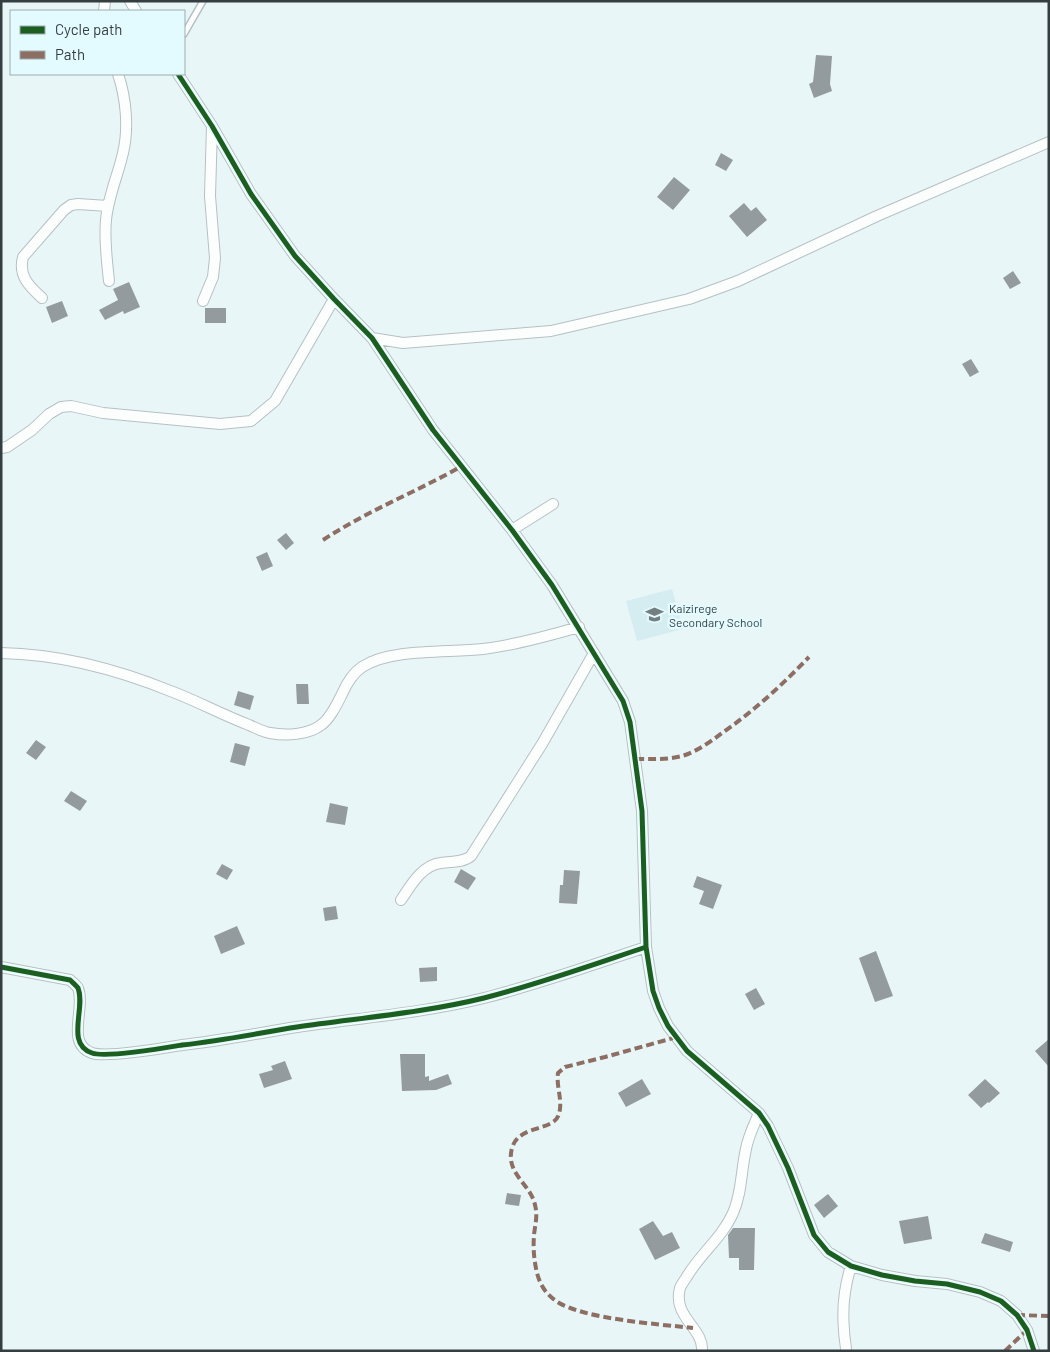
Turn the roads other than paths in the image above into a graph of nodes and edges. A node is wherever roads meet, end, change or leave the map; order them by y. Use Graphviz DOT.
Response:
graph roads {
  1 [pos="203,1"];
  2 [pos="185,32"];
  3 [pos="118,75"];
  4 [pos="179,75"];
  5 [pos="212,126"];
  6 [pos="1049,142"];
  7 [pos="108,206"];
  8 [pos="109,281"];
  9 [pos="42,298"];
  10 [pos="334,299"];
  11 [pos="203,300"];
  12 [pos="372,338"];
  13 [pos="1,448"];
  14 [pos="553,504"];
  15 [pos="512,530"];
  16 [pos="579,627"];
  17 [pos="1,653"];
  18 [pos="594,653"];
  19 [pos="401,900"];
  20 [pos="646,946"];
  21 [pos="1,967"];
  22 [pos="758,1113"];
  23 [pos="851,1266"];
  24 [pos="702,1351"];
  25 [pos="846,1351"];
  26 [pos="1034,1351"];
  1 -- 2 [label="lane"];
  3 -- 7 [label="street"];
  4 -- 5 [label="street"];
  5 -- 10 [label="street"];
  5 -- 11 [label="street"];
  6 -- 12 [label="street"];
  7 -- 8 [label="street"];
  7 -- 9 [label="street"];
  10 -- 12 [label="street"];
  10 -- 13 [label="street"];
  12 -- 15 [label="street"];
  14 -- 15 [label="street"];
  15 -- 16 [label="street"];
  16 -- 17 [label="street"];
  16 -- 18 [label="street"];
  18 -- 19 [label="street"];
  18 -- 20 [label="street"];
  20 -- 21 [label="street"];
  20 -- 22 [label="street"];
  22 -- 23 [label="street"];
  22 -- 24 [label="street"];
  23 -- 25 [label="street"];
  23 -- 26 [label="street"];
}
